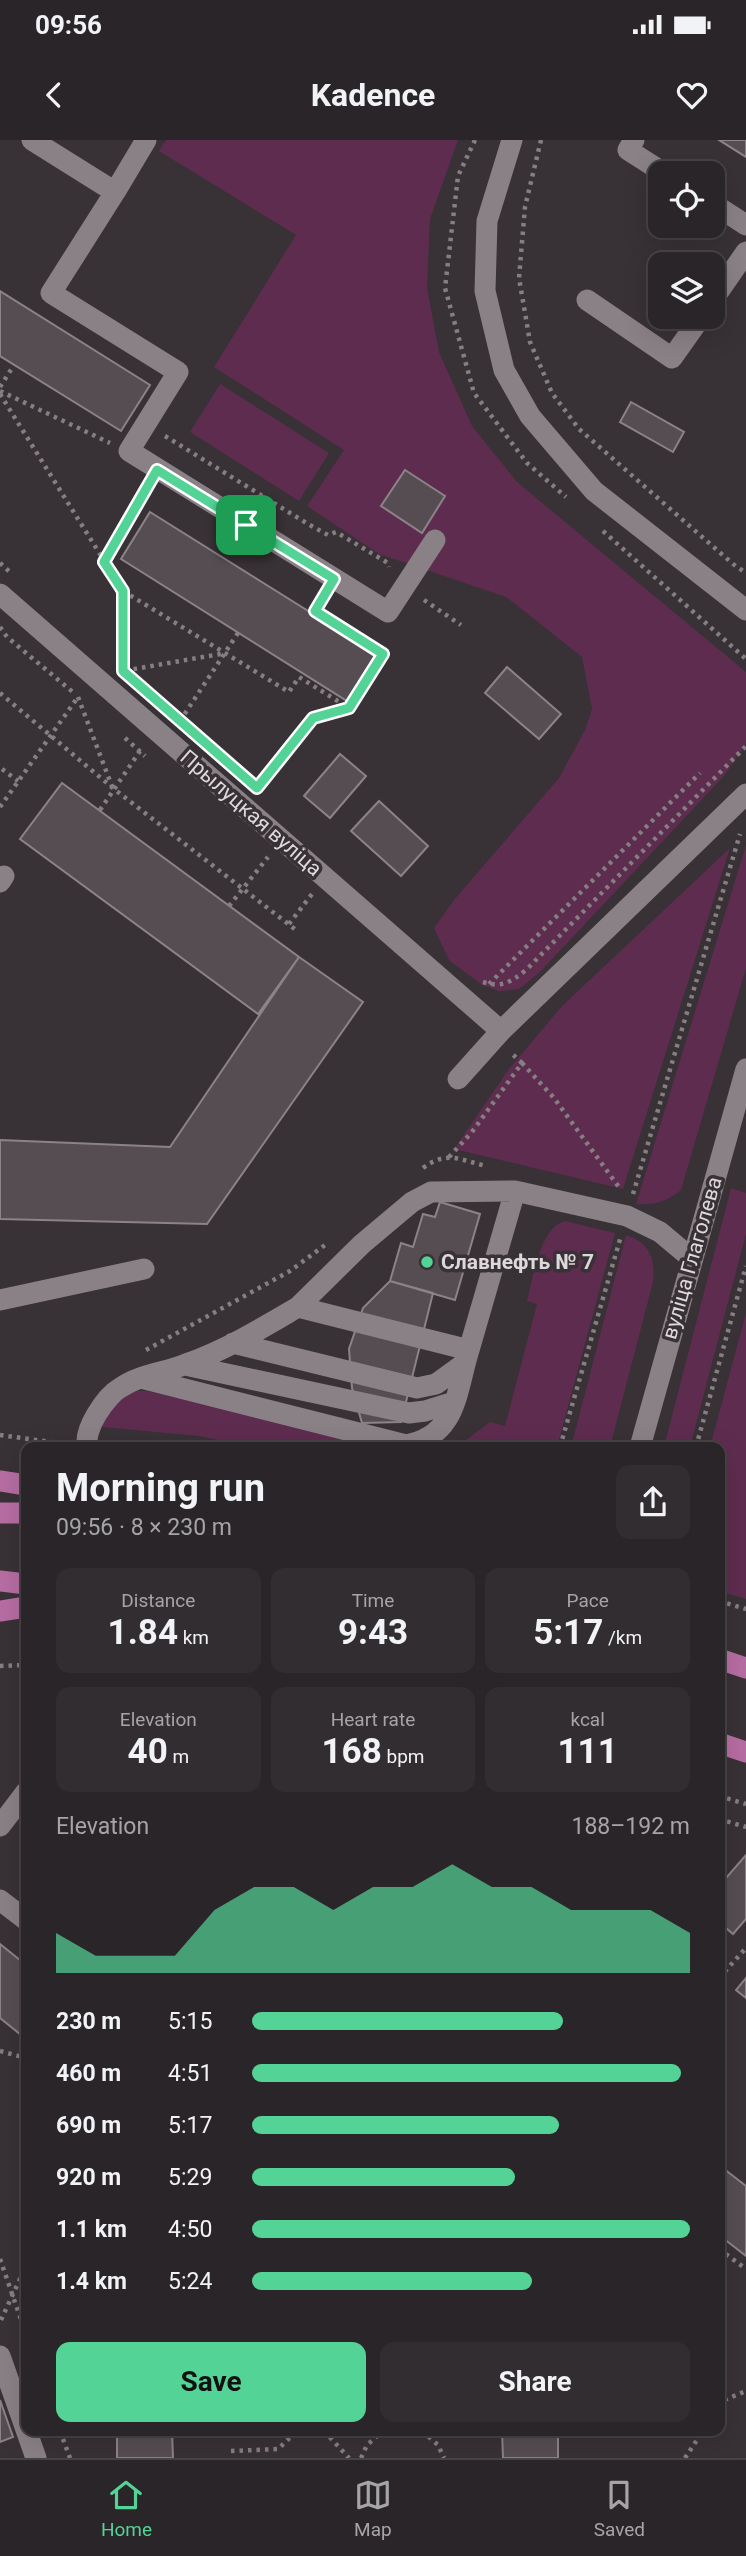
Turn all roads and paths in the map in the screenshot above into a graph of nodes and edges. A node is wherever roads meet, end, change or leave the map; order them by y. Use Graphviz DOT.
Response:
graph roads {
  1 [pos="32,140"];
  2 [pos="146,140"];
  3 [pos="512,140"];
  4 [pos="541,140"];
  5 [pos="634,140"];
  6 [pos="648,163"];
  7 [pos="115,192"];
  8 [pos="725,212"];
  9 [pos="746,225"];
  10 [pos="746,253"];
  11 [pos="725,283"];
  12 [pos="587,300"];
  13 [pos="693,329"];
  14 [pos="14,365"];
  15 [pos="0,391"];
  16 [pos="145,424"];
  17 [pos="128,451"];
  18 [pos="157,470"];
  19 [pos="328,535"];
  20 [pos="435,540"];
  21 [pos="104,562"];
  22 [pos="0,563"];
  23 [pos="746,573"];
  24 [pos="334,579"];
  25 [pos="20,581"];
  26 [pos="123,591"];
  27 [pos="0,594"];
  28 [pos="746,610"];
  29 [pos="239,633"];
  30 [pos="226,653"];
  31 [pos="112,662"];
  32 [pos="123,671"];
  33 [pos="132,679"];
  34 [pos="0,693"];
  35 [pos="349,708"];
  36 [pos="170,713"];
  37 [pos="180,721"];
  38 [pos="190,730"];
  39 [pos="51,736"];
  40 [pos="746,746"];
  41 [pos="140,751"];
  42 [pos="2,769"];
  43 [pos="700,773"];
  44 [pos="247,780"];
  45 [pos="18,781"];
  46 [pos="257,788"];
  47 [pos="114,789"];
  48 [pos="746,794"];
  49 [pos="267,797"];
  50 [pos="0,807"];
  51 [pos="100,810"];
  52 [pos="746,814"];
  53 [pos="704,834"];
  54 [pos="738,841"];
  55 [pos="268,856"];
  56 [pos="243,888"];
  57 [pos="229,906"];
  58 [pos="296,930"];
  59 [pos="475,976"];
  60 [pos="489,984"];
  61 [pos="498,1035"];
  62 [pos="522,1063"];
  63 [pos="746,1069"];
  64 [pos="457,1079"];
  65 [pos="449,1157"];
  66 [pos="515,1191"];
  67 [pos="627,1216"];
  68 [pos="691,1258"];
  69 [pos="746,1266"];
  70 [pos="144,1269"];
  71 [pos="0,1300"];
  72 [pos="298,1307"];
  73 [pos="233,1343"];
  74 [pos="467,1356"];
  75 [pos="186,1365"];
  76 [pos="139,1378"];
  77 [pos="454,1402"];
  78 [pos="0,1435"];
  79 [pos="49,1442"];
  80 [pos="87,1442"];
  81 [pos="394,1442"];
  82 [pos="423,1442"];
  83 [pos="561,1442"];
  84 [pos="641,1442"];
  85 [pos="697,1442"];
  86 [pos="0,1481"];
  87 [pos="21,1484"];
  88 [pos="0,1513"];
  89 [pos="21,1513"];
  90 [pos="0,1581"];
  91 [pos="21,1583"];
  92 [pos="725,1603"];
  93 [pos="21,1608"];
  94 [pos="746,1609"];
  95 [pos="0,1611"];
  96 [pos="725,1661"];
  97 [pos="21,1665"];
  98 [pos="0,1666"];
  99 [pos="746,1668"];
  100 [pos="725,1745"];
  101 [pos="746,1752"];
  102 [pos="725,1798"];
  103 [pos="13,1799"];
  104 [pos="746,1804"];
  105 [pos="725,1821"];
  106 [pos="0,1826"];
  107 [pos="746,1827"];
  108 [pos="0,1900"];
  109 [pos="21,1916"];
  110 [pos="746,1948"];
  111 [pos="725,1971"];
  112 [pos="0,2051"];
  113 [pos="21,2057"];
  114 [pos="725,2253"];
  115 [pos="0,2259"];
  116 [pos="746,2269"];
  117 [pos="21,2277"];
  118 [pos="13,2295"];
  119 [pos="21,2319"];
  120 [pos="1,2320"];
  121 [pos="0,2356"];
  122 [pos="746,2390"];
  123 [pos="725,2400"];
  124 [pos="21,2416"];
  125 [pos="28,2436"];
  126 [pos="62,2436"];
  127 [pos="292,2436"];
  128 [pos="329,2436"];
  129 [pos="377,2436"];
  130 [pos="430,2436"];
  131 [pos="700,2436"];
  132 [pos="231,2451"];
  133 [pos="36,2458"];
  134 [pos="70,2458"];
  135 [pos="349,2458"];
  136 [pos="361,2458"];
  137 [pos="444,2458"];
  138 [pos="685,2458"];
  1 -- 7 [label="street"];
  2 -- 7 [label="street"];
  3 -- 28 [label="street"];
  4 -- 23 [label="path"];
  5 -- 6 [label="street"];
  7 -- 16 [label="street"];
  8 -- 9 [label="street"];
  10 -- 11 [label="street"];
  12 -- 13 [label="street"];
  14 -- 15 [label="path"];
  15 -- 17 [label="path"];
  15 -- 21 [label="path"];
  16 -- 17 [label="street"];
  16 -- 19 [label="path"];
  17 -- 18 [label="street"];
  18 -- 21 [label="path"];
  18 -- 24 [label="street"];
  20 -- 24 [label="street"];
  21 -- 26 [label="path"];
  22 -- 25 [label="path"];
  24 -- 35 [label="path"];
  26 -- 30 [label="path"];
  26 -- 32 [label="path"];
  27 -- 61 [label="street, Прылуцкая вуліца"];
  29 -- 30 [label="path"];
  30 -- 32 [label="path"];
  30 -- 35 [label="path"];
  30 -- 37 [label="path"];
  31 -- 32 [label="path"];
  32 -- 33 [label="path"];
  34 -- 39 [label="path"];
  35 -- 46 [label="path"];
  36 -- 37 [label="path"];
  37 -- 38 [label="path"];
  39 -- 45 [label="path"];
  39 -- 47 [label="path"];
  39 -- 47 [label="path"];
  40 -- 60 [label="path"];
  41 -- 47 [label="path"];
  42 -- 45 [label="path"];
  43 -- 60 [label="path"];
  44 -- 46 [label="path"];
  45 -- 50 [label="path"];
  46 -- 49 [label="path"];
  47 -- 51 [label="path"];
  47 -- 56 [label="path"];
  48 -- 53 [label="street"];
  52 -- 53 [label="street"];
  53 -- 61 [label="street"];
  54 -- 62 [label="path"];
  55 -- 56 [label="path"];
  56 -- 57 [label="path"];
  56 -- 58 [label="path"];
  59 -- 60 [label="path"];
  61 -- 62 [label="path"];
  61 -- 64 [label="street"];
  62 -- 65 [label="path"];
  63 -- 68 [label="street, вуліца Глаголева"];
  66 -- 67 [label="street"];
  66 -- 72 [label="street"];
  66 -- 74 [label="street"];
  67 -- 68 [label="street"];
  67 -- 83 [label="path"];
  68 -- 84 [label="street, вуліца Глаголева"];
  69 -- 85 [label="path"];
  70 -- 71 [label="street"];
  72 -- 73 [label="street"];
  72 -- 74 [label="street"];
  73 -- 74 [label="street"];
  73 -- 75 [label="street"];
  74 -- 77 [label="street"];
  75 -- 76 [label="street"];
  75 -- 77 [label="street"];
  76 -- 80 [label="street"];
  76 -- 81 [label="street"];
  77 -- 82 [label="street"];
  78 -- 79 [label="path"];
  86 -- 87 [label="main road"];
  88 -- 89 [label="main road"];
  90 -- 91 [label="main road"];
  92 -- 94 [label="path"];
  93 -- 95 [label="main road"];
  96 -- 99 [label="main road"];
  97 -- 98 [label="path"];
  100 -- 101 [label="main road"];
  102 -- 104 [label="path"];
  103 -- 106 [label="street"];
  105 -- 107 [label="path"];
  108 -- 109 [label="street"];
  110 -- 111 [label="path"];
  112 -- 113 [label="path"];
  114 -- 116 [label="path"];
  115 -- 118 [label="path"];
  117 -- 118 [label="path"];
  118 -- 119 [label="path"];
  118 -- 120 [label="path"];
  121 -- 124 [label="street"];
  122 -- 123 [label="path"];
  125 -- 133 [label="street"];
  126 -- 134 [label="path"];
  127 -- 132 [label="path"];
  128 -- 135 [label="path"];
  129 -- 136 [label="path"];
  130 -- 137 [label="path"];
  131 -- 138 [label="path"];
}
